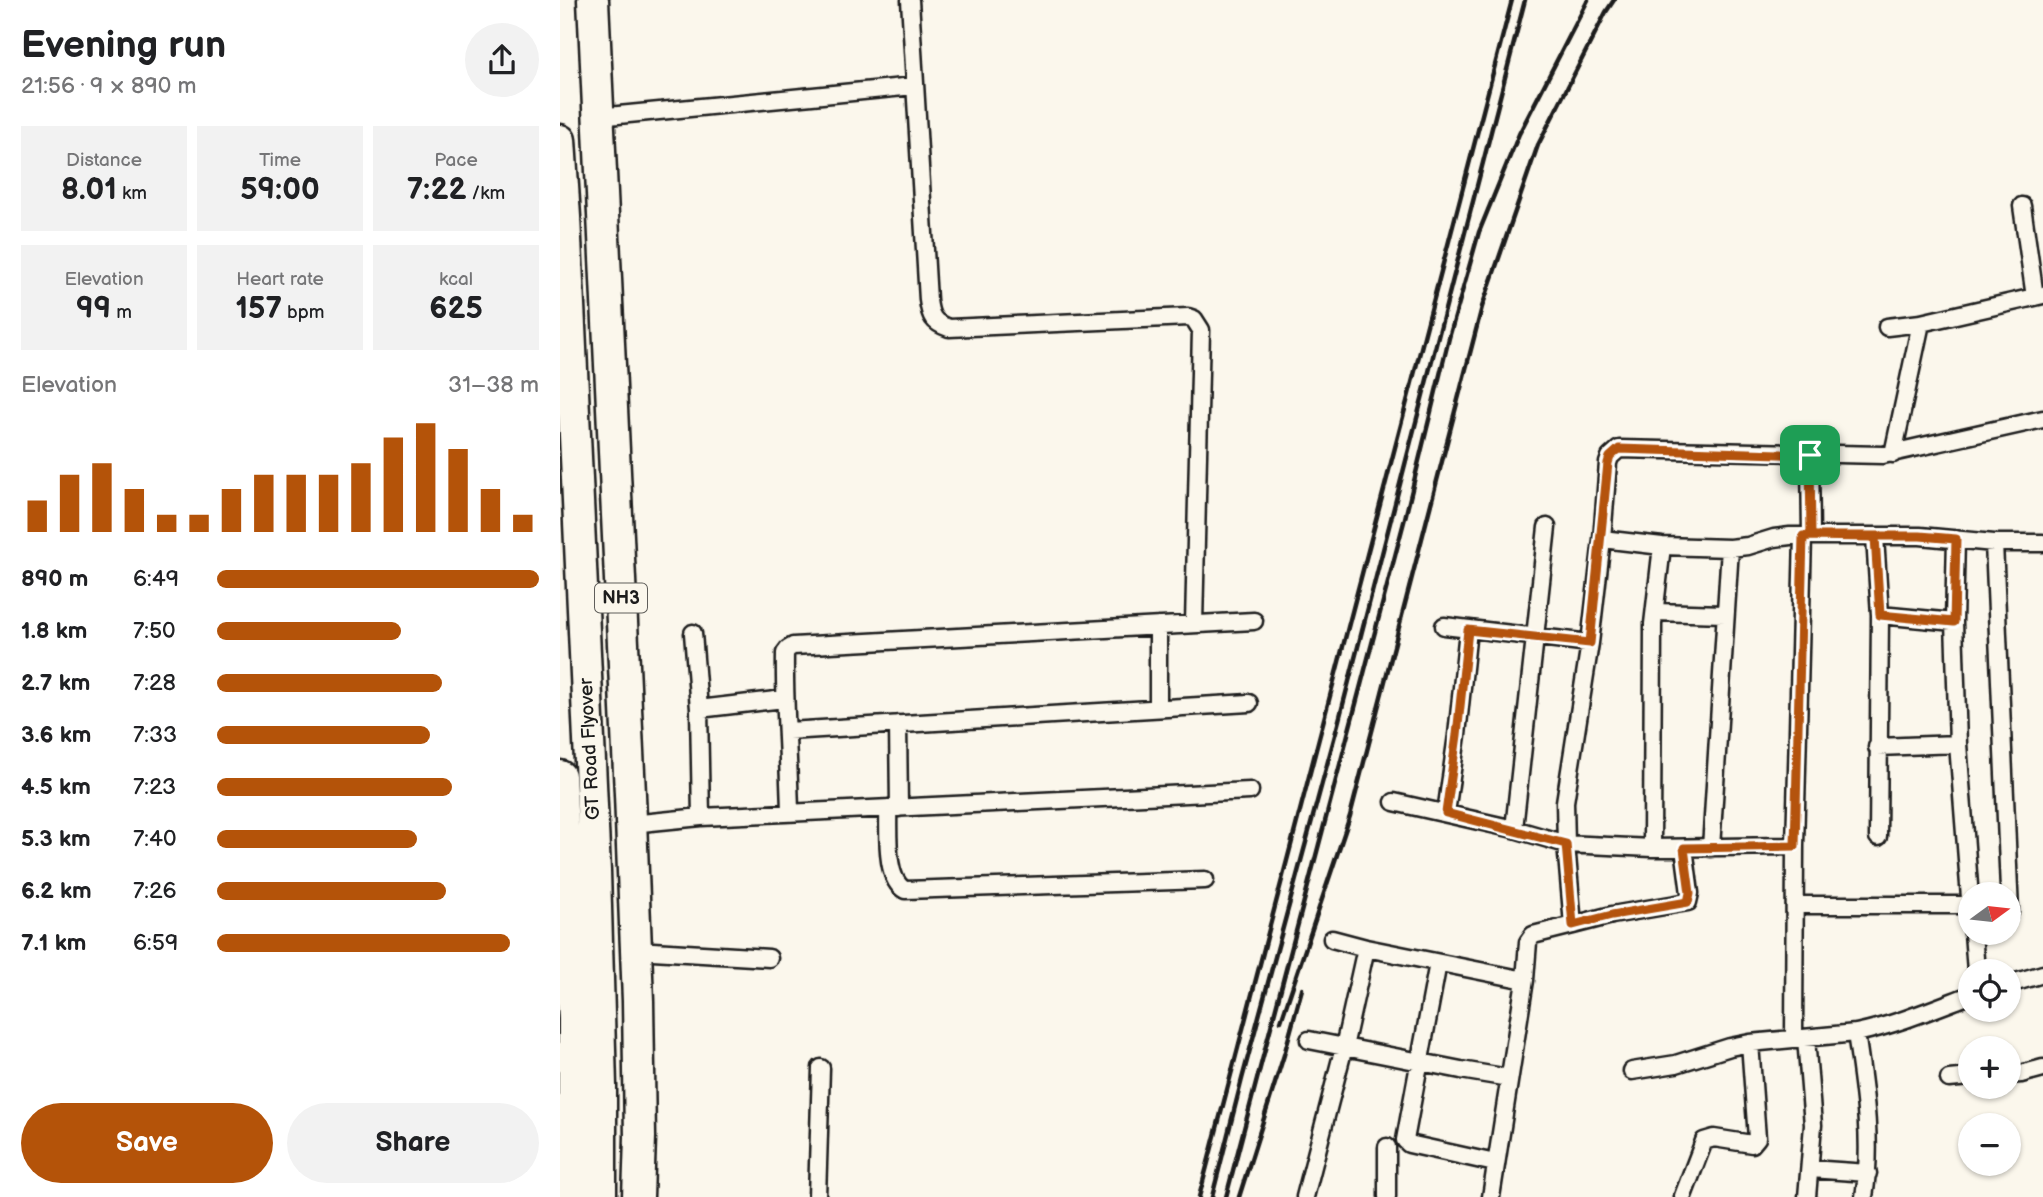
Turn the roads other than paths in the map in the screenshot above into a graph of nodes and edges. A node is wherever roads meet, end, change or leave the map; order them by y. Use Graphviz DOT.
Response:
graph roads {
  1 [pos="593,0"];
  2 [pos="910,0"];
  3 [pos="914,86"];
  4 [pos="598,117"];
  5 [pos="560,140"];
  6 [pos="2022,206"];
  7 [pos="565,217"];
  8 [pos="2039,296"];
  9 [pos="608,315"];
  10 [pos="1921,323"];
  11 [pos="1887,327"];
  12 [pos="2043,419"];
  13 [pos="1893,454"];
  14 [pos="1810,455"];
  15 [pos="1547,527"];
  16 [pos="1807,536"];
  17 [pos="1875,537"];
  18 [pos="1602,539"];
  19 [pos="1956,539"];
  20 [pos="1994,543"];
  21 [pos="2043,543"];
  22 [pos="1662,546"];
  23 [pos="1730,548"];
  24 [pos="1655,611"];
  25 [pos="1725,614"];
  26 [pos="1880,615"];
  27 [pos="1254,621"];
  28 [pos="1954,622"];
  29 [pos="1194,624"];
  30 [pos="1158,626"];
  31 [pos="1444,626"];
  32 [pos="1468,630"];
  33 [pos="693,633"];
  34 [pos="1534,637"];
  35 [pos="1590,643"];
  36 [pos="784,699"];
  37 [pos="1249,703"];
  38 [pos="1158,708"];
  39 [pos="699,709"];
  40 [pos="898,724"];
  41 [pos="788,732"];
  42 [pos="1958,744"];
  43 [pos="1877,747"];
  44 [pos="560,776"];
  45 [pos="1250,791"];
  46 [pos="1394,802"];
  47 [pos="894,808"];
  48 [pos="790,813"];
  49 [pos="1446,813"];
  50 [pos="701,817"];
  51 [pos="631,824"];
  52 [pos="1514,829"];
  53 [pos="1878,837"];
  54 [pos="1566,844"];
  55 [pos="1795,846"];
  56 [pos="1651,848"];
  57 [pos="1684,848"];
  58 [pos="1711,848"];
  59 [pos="1205,880"];
  60 [pos="1969,882"];
  61 [pos="2009,882"];
  62 [pos="1796,905"];
  63 [pos="1958,905"];
  64 [pos="1573,925"];
  65 [pos="1332,939"];
  66 [pos="1366,948"];
  67 [pos="636,950"];
  68 [pos="769,958"];
  69 [pos="1438,963"];
  70 [pos="2043,974"];
  71 [pos="1525,980"];
  72 [pos="2021,980"];
  73 [pos="1958,1000"];
  74 [pos="1856,1033"];
  75 [pos="1800,1038"];
  76 [pos="1309,1040"];
  77 [pos="1750,1043"];
  78 [pos="1344,1047"];
  79 [pos="1420,1062"];
  80 [pos="821,1068"];
  81 [pos="2043,1068"];
  82 [pos="1632,1071"];
  83 [pos="2021,1074"];
  84 [pos="1509,1078"];
  85 [pos="1958,1078"];
  86 [pos="1949,1079"];
  87 [pos="1387,1147"];
  88 [pos="1495,1163"];
  89 [pos="1810,1169"];
  90 [pos="1868,1173"];
  91 [pos="1683,1196"];
  92 [pos="574,1197"];
  93 [pos="601,1197"];
  94 [pos="638,1197"];
  95 [pos="817,1197"];
  96 [pos="1305,1197"];
  97 [pos="1387,1197"];
  98 [pos="1490,1197"];
  99 [pos="1807,1197"];
  100 [pos="1864,1197"];
  1 -- 4 [label="highway, NH3"];
  2 -- 3 [label="street"];
  3 -- 4 [label="street"];
  3 -- 29 [label="street"];
  4 -- 9 [label="highway, NH3"];
  5 -- 7 [label="highway, GT Road Flyover"];
  6 -- 8 [label="street"];
  7 -- 9 [label="highway"];
  7 -- 93 [label="highway, GT Road Flyover"];
  8 -- 10 [label="street"];
  9 -- 51 [label="highway, NH3"];
  10 -- 11 [label="street"];
  10 -- 13 [label="street"];
  12 -- 13 [label="street"];
  13 -- 14 [label="street"];
  14 -- 16 [label="street"];
  14 -- 18 [label="street"];
  15 -- 34 [label="street"];
  16 -- 17 [label="street"];
  16 -- 23 [label="street"];
  16 -- 55 [label="street"];
  17 -- 19 [label="street"];
  17 -- 26 [label="street"];
  18 -- 22 [label="street"];
  18 -- 35 [label="street"];
  19 -- 20 [label="street"];
  19 -- 28 [label="street"];
  20 -- 21 [label="street"];
  20 -- 61 [label="street"];
  22 -- 23 [label="street"];
  22 -- 24 [label="street"];
  23 -- 25 [label="street"];
  24 -- 25 [label="street"];
  24 -- 56 [label="street"];
  25 -- 58 [label="street"];
  26 -- 28 [label="street"];
  26 -- 43 [label="street"];
  27 -- 29 [label="street"];
  28 -- 42 [label="street"];
  29 -- 30 [label="street"];
  30 -- 36 [label="street"];
  30 -- 38 [label="street"];
  31 -- 32 [label="street"];
  32 -- 34 [label="street"];
  32 -- 49 [label="street"];
  33 -- 39 [label="street"];
  34 -- 35 [label="street"];
  34 -- 52 [label="street"];
  35 -- 54 [label="street"];
  36 -- 39 [label="street"];
  36 -- 41 [label="street"];
  37 -- 38 [label="street"];
  38 -- 40 [label="street"];
  39 -- 50 [label="street"];
  40 -- 41 [label="street"];
  40 -- 47 [label="street"];
  41 -- 48 [label="street"];
  42 -- 43 [label="street"];
  42 -- 60 [label="street"];
  43 -- 53 [label="street"];
  44 -- 92 [label="highway, GT Road Flyover"];
  45 -- 47 [label="street"];
  46 -- 49 [label="street"];
  47 -- 48 [label="street"];
  47 -- 59 [label="street"];
  48 -- 50 [label="street"];
  49 -- 52 [label="street"];
  50 -- 51 [label="street"];
  51 -- 67 [label="highway, NH3"];
  52 -- 54 [label="street"];
  54 -- 56 [label="street"];
  54 -- 64 [label="street"];
  55 -- 58 [label="street"];
  55 -- 62 [label="street"];
  56 -- 57 [label="street"];
  57 -- 58 [label="street"];
  57 -- 64 [label="street"];
  62 -- 63 [label="street"];
  62 -- 75 [label="street"];
  64 -- 71 [label="street"];
  65 -- 66 [label="street"];
  66 -- 69 [label="street"];
  66 -- 78 [label="street"];
  67 -- 68 [label="street"];
  67 -- 94 [label="highway, NH3"];
  69 -- 71 [label="street"];
  69 -- 79 [label="street"];
  70 -- 72 [label="street"];
  71 -- 84 [label="street"];
  73 -- 74 [label="street"];
  74 -- 75 [label="street"];
  74 -- 90 [label="street"];
  75 -- 77 [label="street"];
  75 -- 89 [label="street"];
  76 -- 78 [label="street"];
  77 -- 82 [label="street"];
  77 -- 91 [label="street"];
  78 -- 79 [label="street"];
  78 -- 96 [label="street"];
  79 -- 84 [label="street"];
  79 -- 88 [label="street"];
  80 -- 95 [label="street"];
  81 -- 83 [label="street"];
  84 -- 88 [label="street"];
  85 -- 86 [label="street"];
  87 -- 97 [label="street"];
  88 -- 98 [label="street"];
  89 -- 90 [label="street"];
  89 -- 99 [label="street"];
  90 -- 100 [label="street"];
}
